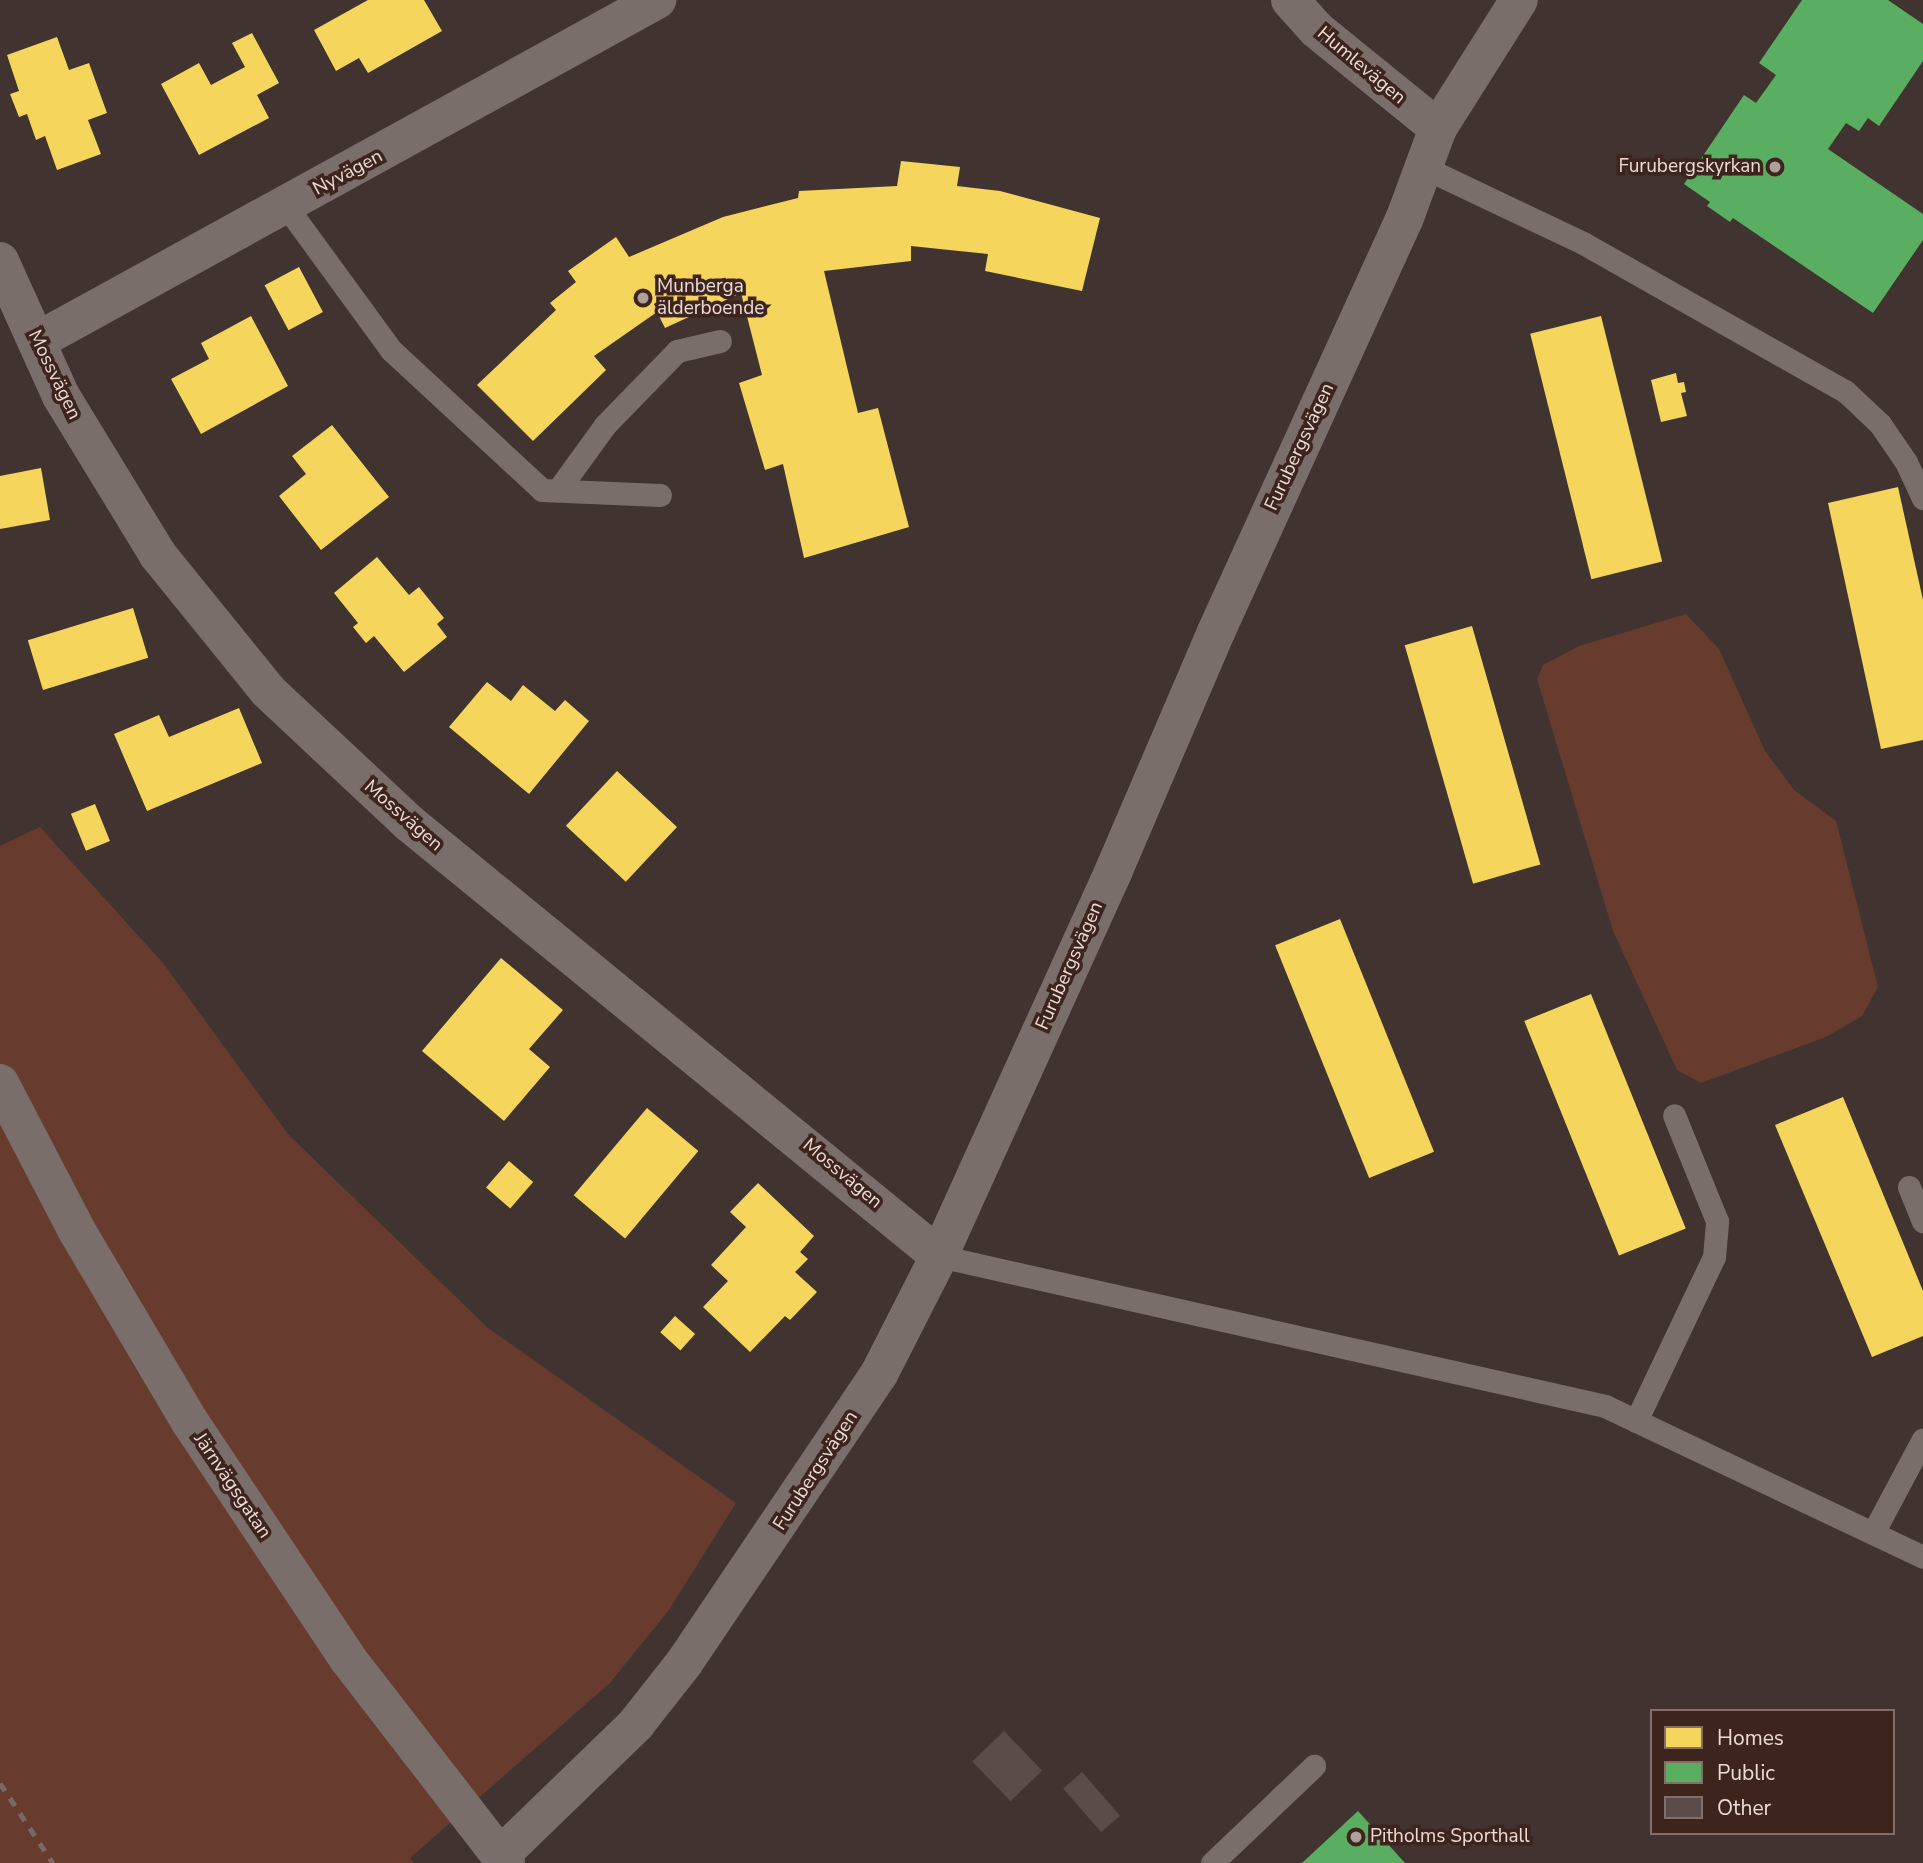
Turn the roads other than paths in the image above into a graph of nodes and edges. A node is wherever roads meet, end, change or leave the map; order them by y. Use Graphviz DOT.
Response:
graph roads {
  1 [pos="657,0"];
  2 [pos="1290,0"];
  3 [pos="1519,0"];
  4 [pos="1438,128"];
  5 [pos="1423,167"];
  6 [pos="286,206"];
  7 [pos="0,261"];
  8 [pos="37,341"];
  9 [pos="720,341"];
  10 [pos="558,490"];
  11 [pos="660,495"];
  12 [pos="1923,498"];
  13 [pos="0,1083"];
  14 [pos="1674,1115"];
  15 [pos="1909,1187"];
  16 [pos="1923,1221"];
  17 [pos="939,1256"];
  18 [pos="1636,1421"];
  19 [pos="1923,1438"];
  20 [pos="1873,1534"];
  21 [pos="1923,1557"];
  22 [pos="1314,1766"];
  23 [pos="503,1859"];
  24 [pos="1212,1863"];
  1 -- 6 [label="street, Nyvägen"];
  2 -- 4 [label="street, Humlevägen"];
  3 -- 4 [label="street, Furubergsvägen"];
  4 -- 5 [label="street, Furubergsvägen"];
  5 -- 12 [label="lane"];
  5 -- 17 [label="street, Furubergsvägen"];
  6 -- 8 [label="street, Nyvägen"];
  6 -- 10 [label="lane"];
  7 -- 8 [label="street, Mossvägen"];
  8 -- 17 [label="street, Mossvägen"];
  9 -- 10 [label="lane"];
  10 -- 11 [label="lane"];
  13 -- 23 [label="street, Järnvägsgatan"];
  14 -- 18 [label="lane"];
  15 -- 16 [label="lane"];
  17 -- 18 [label="lane"];
  17 -- 23 [label="street, Furubergsvägen"];
  18 -- 20 [label="lane"];
  19 -- 20 [label="lane"];
  20 -- 21 [label="lane"];
  22 -- 24 [label="lane"];
}
